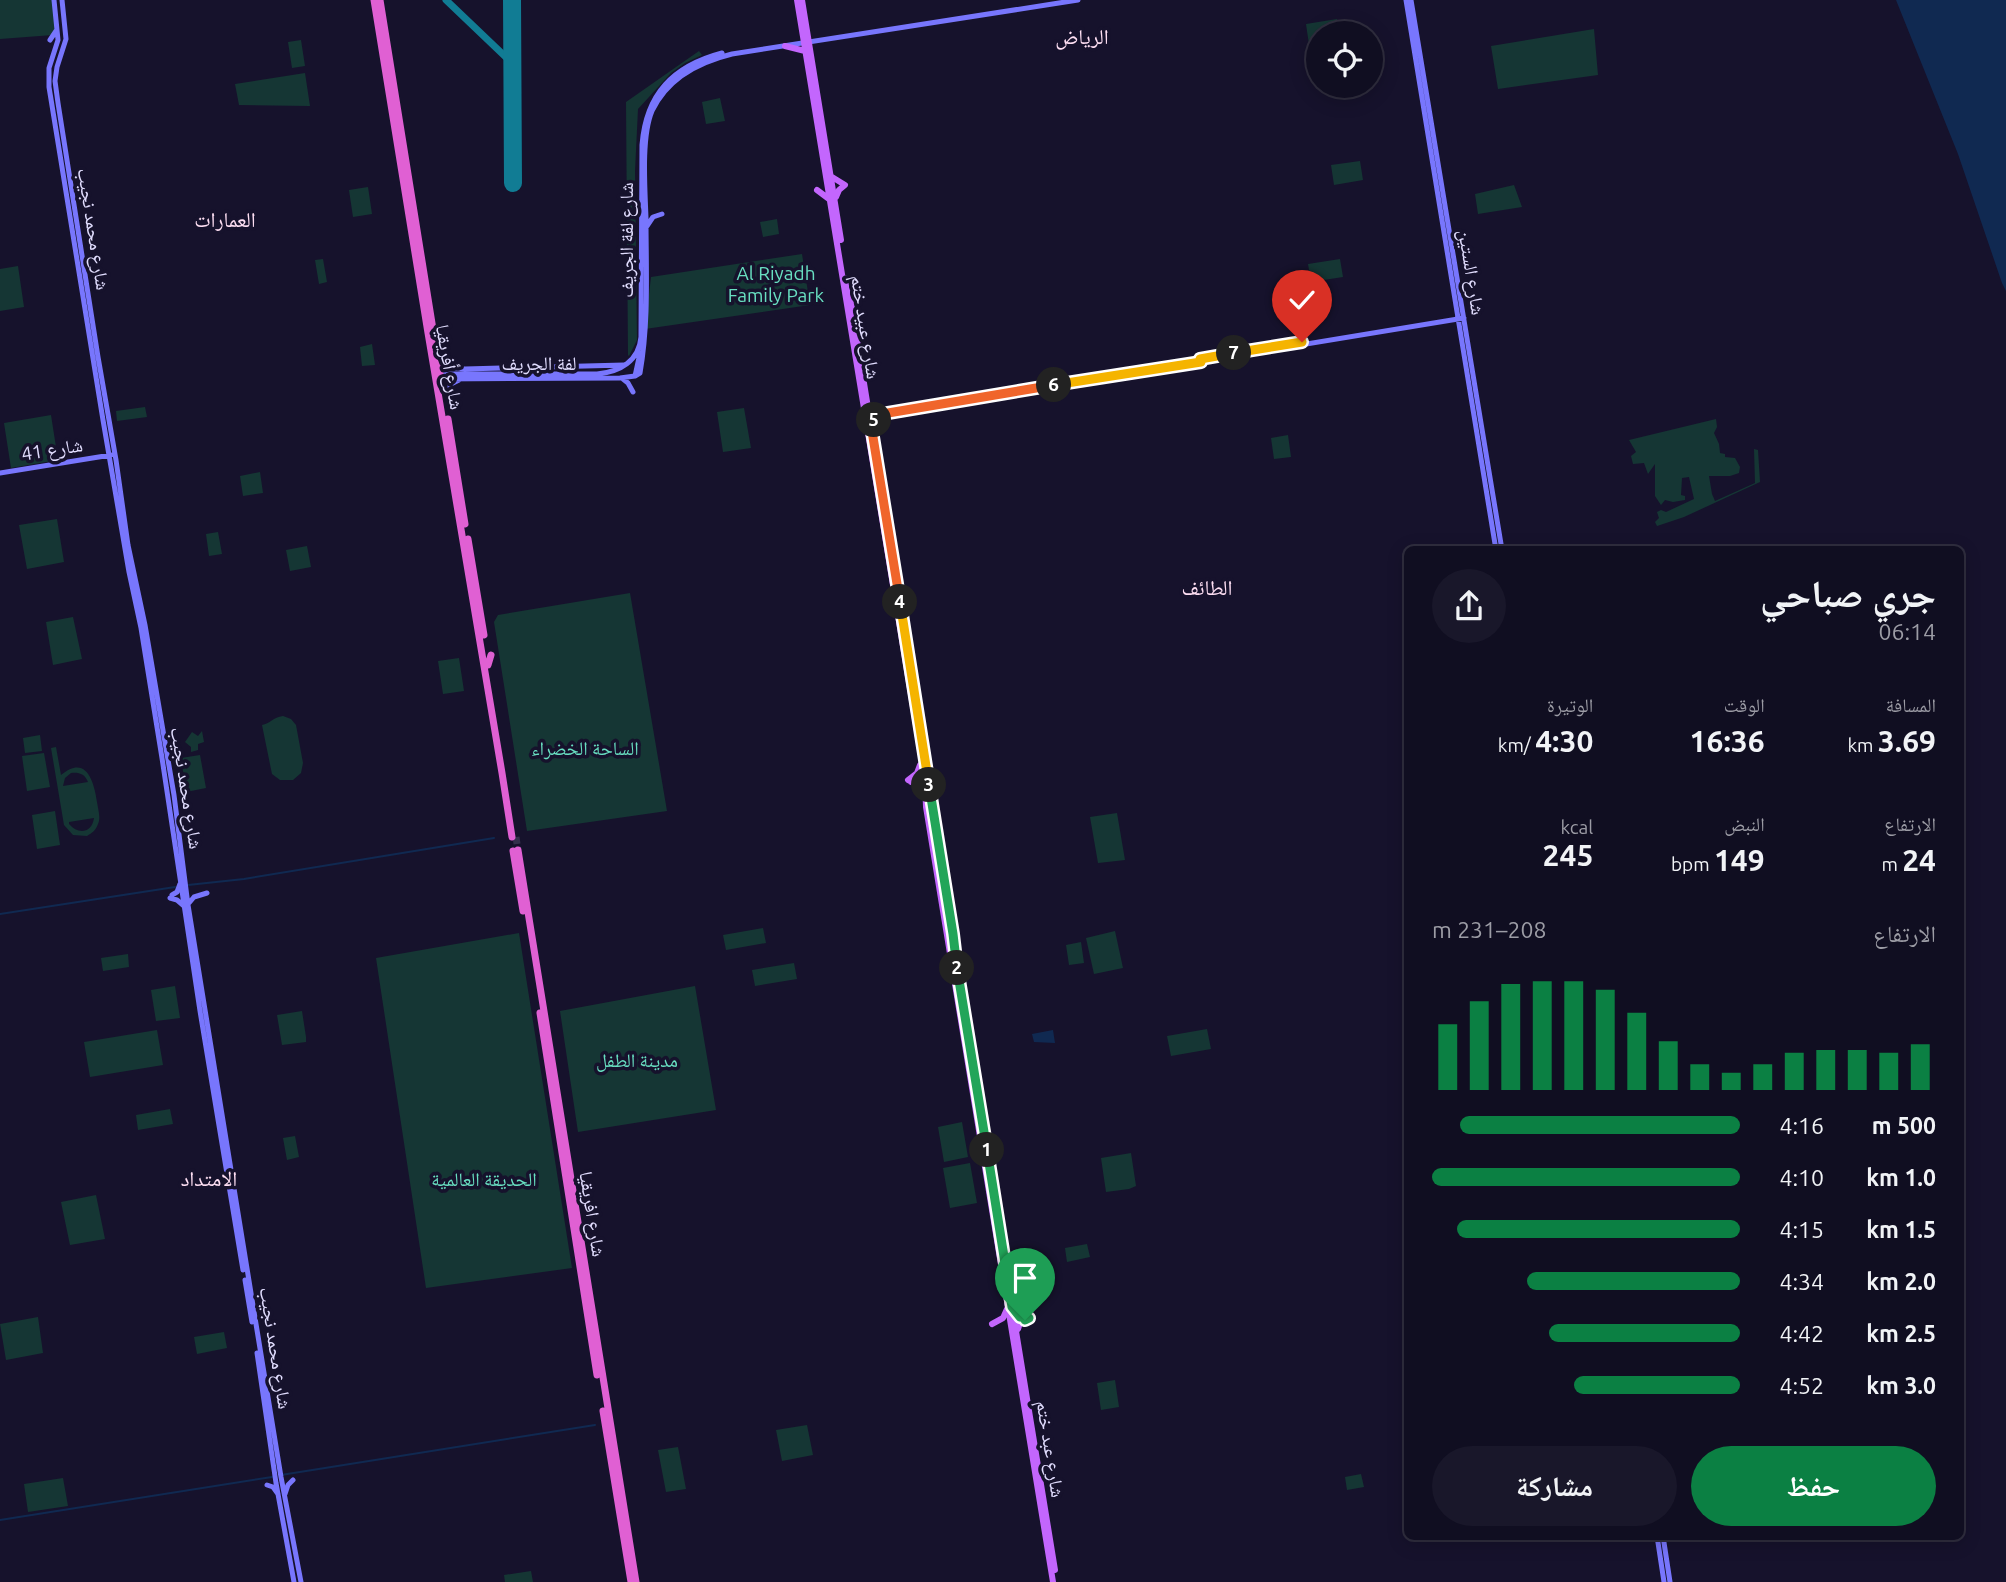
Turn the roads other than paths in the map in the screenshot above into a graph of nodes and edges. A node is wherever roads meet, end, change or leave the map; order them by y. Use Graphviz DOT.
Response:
graph roads {
  1 [pos="54,0"];
  2 [pos="62,0"];
  3 [pos="374,0"];
  4 [pos="380,0"];
  5 [pos="800,0"];
  6 [pos="1056,0"];
  7 [pos="1078,0"];
  8 [pos="1409,0"];
  9 [pos="1412,19"];
  10 [pos="807,27"];
  11 [pos="57,28"];
  12 [pos="66,30"];
  13 [pos="818,39"];
  14 [pos="806,41"];
  15 [pos="785,46"];
  16 [pos="808,51"];
  17 [pos="732,53"];
  18 [pos="58,55"];
  19 [pos="831,175"];
  20 [pos="817,190"];
  21 [pos="833,200"];
  22 [pos="645,208"];
  23 [pos="1443,208"];
  24 [pos="646,229"];
  25 [pos="1461,317"];
  26 [pos="641,346"];
  27 [pos="1200,360"];
  28 [pos="443,363"];
  29 [pos="859,363"];
  30 [pos="624,366"];
  31 [pos="638,375"];
  32 [pos="439,376"];
  33 [pos="620,378"];
  34 [pos="463,379"];
  35 [pos="447,391"];
  36 [pos="633,391"];
  37 [pos="868,406"];
  38 [pos="871,425"];
  39 [pos="112,454"];
  40 [pos="0,473"];
  41 [pos="460,503"];
  42 [pos="1498,546"];
  43 [pos="1498,546"];
  44 [pos="491,655"];
  45 [pos="488,665"];
  46 [pos="498,739"];
  47 [pos="921,763"];
  48 [pos="933,778"];
  49 [pos="927,791"];
  50 [pos="171,796"];
  51 [pos="514,837"];
  52 [pos="180,881"];
  53 [pos="207,893"];
  54 [pos="186,906"];
  55 [pos="553,1065"];
  56 [pos="561,1087"];
  57 [pos="561,1150"];
  58 [pos="558,1160"];
  59 [pos="575,1174"];
  60 [pos="573,1186"];
  61 [pos="578,1241"];
  62 [pos="1009,1308"];
  63 [pos="1012,1321"];
  64 [pos="594,1325"];
  65 [pos="1012,1335"];
  66 [pos="601,1338"];
  67 [pos="1018,1342"];
  68 [pos="277,1466"];
  69 [pos="282,1496"];
  70 [pos="1044,1521"];
  71 [pos="1658,1540"];
  72 [pos="1663,1540"];
  73 [pos="633,1578"];
  74 [pos="294,1582"];
  75 [pos="301,1582"];
  76 [pos="1055,1582"];
  77 [pos="1664,1582"];
  78 [pos="1670,1582"];
  1 -- 11 [label="main road, شارع محمد نجيب"];
  2 -- 12 [label="main road, شارع محمد نجيب"];
  3 -- 32 [label="highway, شارع أفريقيا"];
  4 -- 32 [label="highway, شارع أفريقيا"];
  5 -- 10 [label="main road, شارع عبيد ختم"];
  5 -- 14 [label="main road, شارع عبيد ختم"];
  6 -- 13 [label="main road"];
  7 -- 13 [label="main road"];
  8 -- 9 [label="main road, شارع الستين"];
  9 -- 23 [label="main road, شارع الستين"];
  9 -- 23 [label="main road, شارع الستين"];
  10 -- 13 [label="main road"];
  10 -- 14 [label="main road, شارع عبيد ختم"];
  11 -- 18 [label="main road, شارع محمد نجيب"];
  11 -- 18 [label="main road"];
  12 -- 18 [label="main road, شارع محمد نجيب"];
  12 -- 18 [label="main road"];
  13 -- 14 [label="main road"];
  13 -- 16 [label="main road"];
  14 -- 15 [label="main road, شارع لفة الجريف"];
  14 -- 16 [label="main road, شارع عبيد ختم"];
  14 -- 17 [label="main road, شارع لفة الجريف"];
  15 -- 16 [label="main road"];
  15 -- 17 [label="main road, شارع لفة الجريف"];
  16 -- 19 [label="main road, شارع عبيد ختم"];
  16 -- 21 [label="main road, شارع عبيد ختم"];
  17 -- 22 [label="main road, شارع لفة الجريف"];
  17 -- 26 [label="main road, شارع لفة الجريف"];
  18 -- 39 [label="main road, شارع محمد نجيب"];
  19 -- 21 [label="main road, شارع عبيد ختم"];
  19 -- 21 [label="main road"];
  20 -- 21 [label="main road"];
  21 -- 29 [label="main road, شارع عبيد ختم"];
  22 -- 24 [label="main road, شارع لفة الجريف"];
  22 -- 24 [label="main road"];
  23 -- 25 [label="main road, شارع الستين"];
  23 -- 25 [label="main road, شارع الستين"];
  24 -- 31 [label="main road, شارع لفة الجريف"];
  25 -- 27 [label="main road"];
  25 -- 42 [label="main road, شارع الستين"];
  25 -- 43 [label="main road, شارع الستين"];
  26 -- 30 [label="main road"];
  26 -- 31 [label="main road, شارع لفة الجريف"];
  27 -- 37 [label="main road"];
  27 -- 38 [label="main road"];
  28 -- 30 [label="main road"];
  29 -- 37 [label="main road, شارع عبيد ختم"];
  29 -- 47 [label="main road, شارع عبيد ختم"];
  30 -- 32 [label="main road"];
  31 -- 33 [label="main road, لفة الجريف"];
  32 -- 34 [label="main road, لفة الجريف"];
  32 -- 41 [label="highway, شارع أفريقيا"];
  33 -- 34 [label="main road, لفة الجريف"];
  33 -- 36 [label="main road"];
  34 -- 35 [label="main road"];
  37 -- 38 [label="main road, شارع عبيد ختم"];
  38 -- 49 [label="main road, شارع عبيد ختم"];
  39 -- 40 [label="main road, شارع 41"];
  39 -- 50 [label="main road, شارع محمد نجيب"];
  41 -- 45 [label="highway, شارع أفريقيا"];
  41 -- 46 [label="highway, شارع أفريقيا"];
  44 -- 45 [label="highway"];
  45 -- 46 [label="highway, شارع أفريقيا"];
  46 -- 51 [label="highway"];
  47 -- 49 [label="main road, شارع عبيد ختم"];
  47 -- 49 [label="main road"];
  48 -- 49 [label="main road"];
  49 -- 62 [label="main road, شارع عبيد ختم"];
  50 -- 52 [label="main road, شارع محمد نجيب"];
  50 -- 54 [label="main road, شارع محمد نجيب"];
  52 -- 54 [label="main road, شارع محمد نجيب"];
  52 -- 54 [label="main road"];
  53 -- 54 [label="main road"];
  54 -- 68 [label="main road, شارع محمد نجيب"];
  55 -- 56 [label="highway"];
  55 -- 57 [label="highway, شارع افريقيا"];
  55 -- 60 [label="highway, شارع افريقيا"];
  57 -- 58 [label="highway"];
  57 -- 61 [label="highway, شارع افريقيا"];
  59 -- 60 [label="highway"];
  60 -- 61 [label="highway, شارع افريقيا"];
  61 -- 64 [label="highway, شارع افريقيا"];
  61 -- 73 [label="highway, شارع افريقيا"];
  62 -- 63 [label="main road, شارع عبيد ختم"];
  62 -- 65 [label="main road"];
  62 -- 67 [label="main road"];
  63 -- 65 [label="main road, شارع عبد ختم"];
  63 -- 67 [label="main road, شارع عبد ختم"];
  64 -- 66 [label="highway"];
  64 -- 73 [label="highway, شارع افريقيا"];
  65 -- 70 [label="main road, شارع عبد ختم"];
  67 -- 70 [label="main road, شارع عبد ختم"];
  68 -- 69 [label="main road, شارع محمد نجيب"];
  68 -- 69 [label="main road"];
  68 -- 69 [label="main road"];
  69 -- 74 [label="main road, شارع محمد نجيب"];
  69 -- 75 [label="main road, شارع محمد نجيب"];
  70 -- 76 [label="main road, شارع عبد ختم"];
  71 -- 77 [label="main road"];
  72 -- 78 [label="main road"];
}
